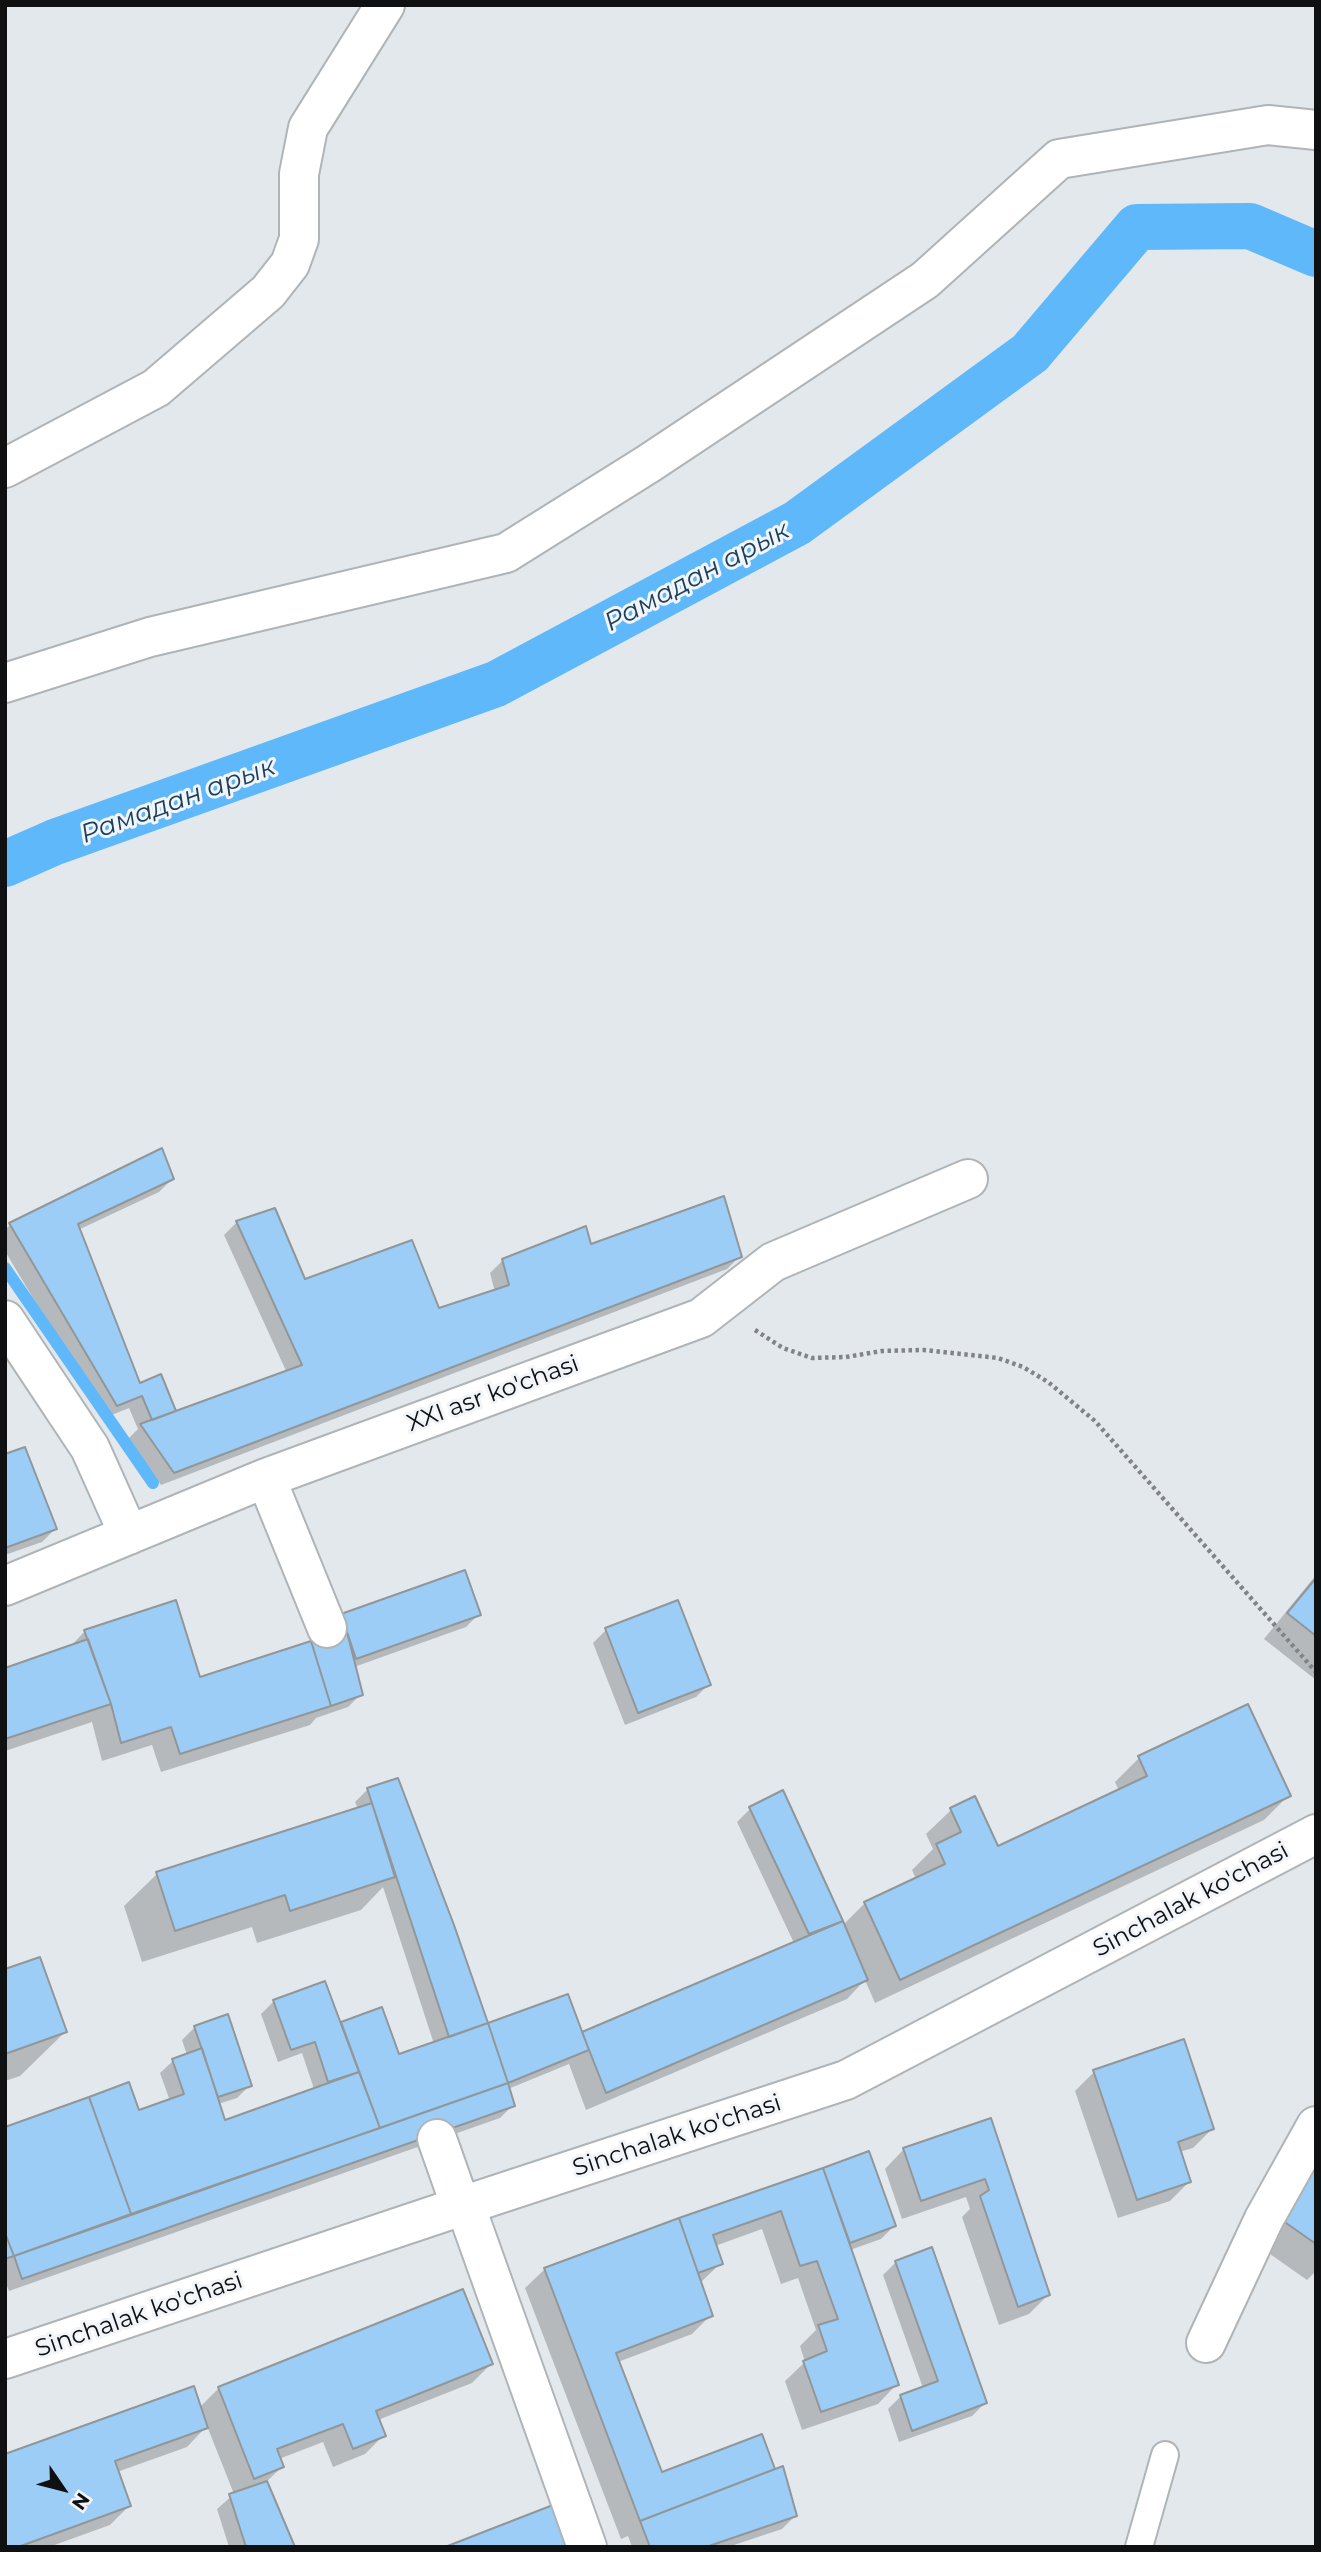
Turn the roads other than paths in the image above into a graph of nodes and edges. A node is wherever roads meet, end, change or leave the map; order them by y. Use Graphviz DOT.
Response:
graph roads {
  1 [pos="385,5"];
  2 [pos="1316,130"];
  3 [pos="5,468"];
  4 [pos="5,683"];
  5 [pos="968,1179"];
  6 [pos="5,1320"];
  7 [pos="266,1478"];
  8 [pos="129,1535"];
  9 [pos="5,1586"];
  10 [pos="327,1628"];
  11 [pos="1316,1834"];
  12 [pos="1316,2126"];
  13 [pos="437,2139"];
  14 [pos="463,2206"];
  15 [pos="1206,2343"];
  16 [pos="5,2360"];
  17 [pos="1164,2455"];
  18 [pos="587,2547"];
  19 [pos="1139,2547"];
  1 -- 3 [label="street"];
  2 -- 4 [label="street"];
  5 -- 7 [label="street, XXI asr ko'chasi"];
  6 -- 8 [label="street"];
  7 -- 8 [label="street, XXI asr ko'chasi"];
  7 -- 10 [label="street"];
  8 -- 9 [label="street, XXI asr ko'chasi"];
  11 -- 14 [label="street, Sinchalak ko'chasi"];
  12 -- 15 [label="street"];
  13 -- 14 [label="street"];
  14 -- 16 [label="street, Sinchalak ko'chasi"];
  14 -- 18 [label="street"];
  17 -- 19 [label="lane"];
}
